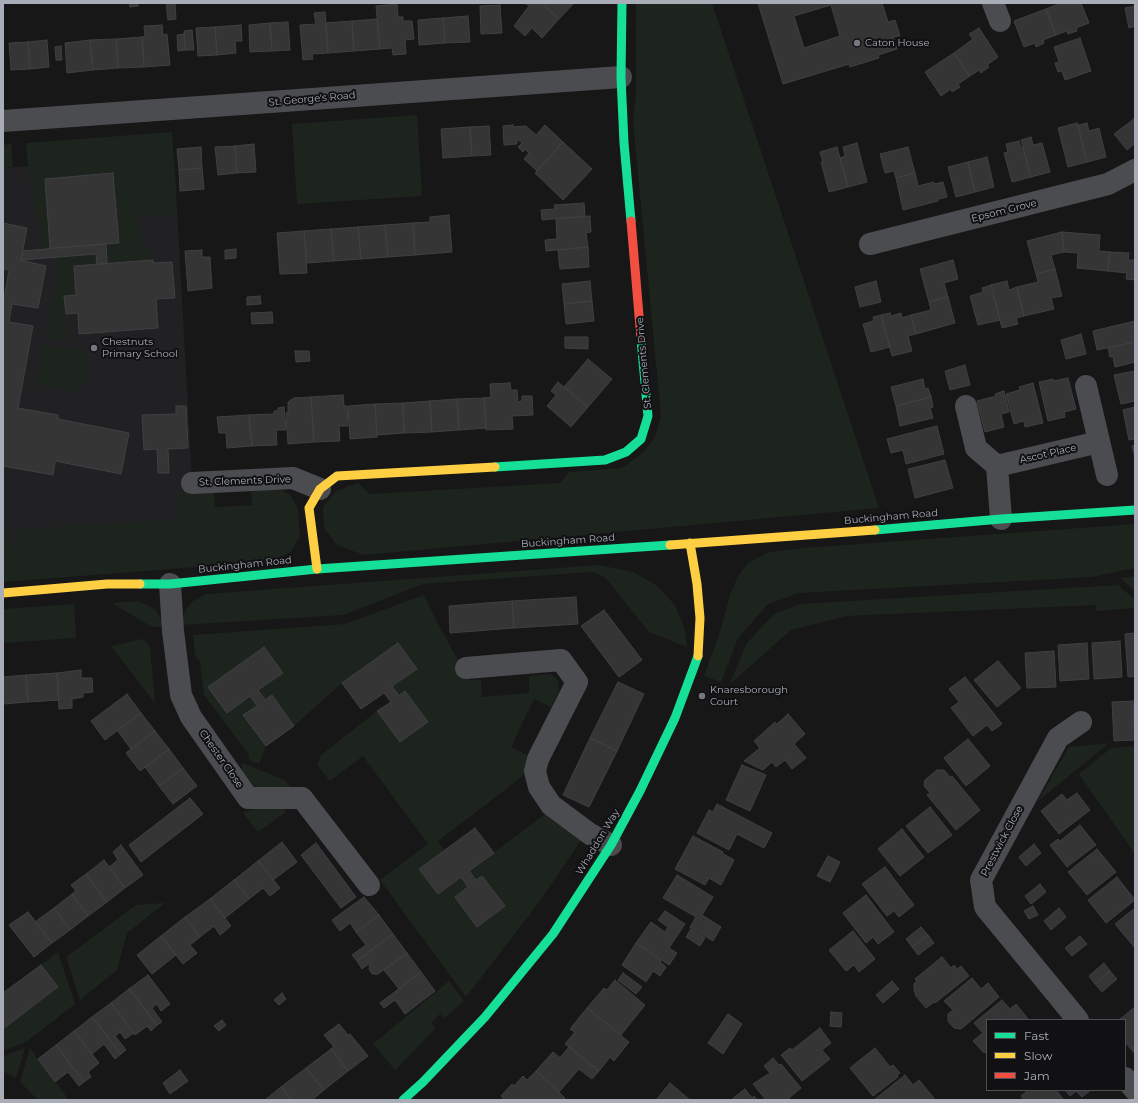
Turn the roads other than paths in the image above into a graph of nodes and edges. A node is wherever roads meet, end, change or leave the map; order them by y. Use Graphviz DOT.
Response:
graph roads {
  1 [pos="622,3"];
  2 [pos="622,77"];
  3 [pos="3,122"];
  4 [pos="1135,170"];
  5 [pos="870,244"];
  6 [pos="1086,386"];
  7 [pos="966,406"];
  8 [pos="1099,442"];
  9 [pos="997,466"];
  10 [pos="1107,475"];
  11 [pos="192,483"];
  12 [pos="320,489"];
  13 [pos="1135,510"];
  14 [pos="1001,519"];
  15 [pos="690,543"];
  16 [pos="317,569"];
  17 [pos="170,584"];
  18 [pos="3,592"];
  19 [pos="466,668"];
  20 [pos="1081,722"];
  21 [pos="611,845"];
  22 [pos="369,885"];
  23 [pos="1077,1019"];
  24 [pos="1126,1079"];
  25 [pos="1135,1090"];
  26 [pos="403,1100"];
  1 -- 2 [label="street, St. Clements Drive"];
  2 -- 3 [label="street, St. George's Road"];
  2 -- 12 [label="street, St. Clements Drive"];
  4 -- 5 [label="street, Epsom Grove"];
  6 -- 8 [label="street"];
  7 -- 9 [label="street"];
  8 -- 9 [label="street, Ascot Place"];
  8 -- 10 [label="street"];
  9 -- 14 [label="street"];
  11 -- 12 [label="street, St. Clements Drive"];
  12 -- 16 [label="street, St. Clements Drive"];
  13 -- 14 [label="street, Buckingham Road"];
  14 -- 15 [label="street, Buckingham Road"];
  15 -- 16 [label="street, Buckingham Road"];
  15 -- 21 [label="street, Whaddon Way"];
  16 -- 17 [label="street, Buckingham Road"];
  17 -- 18 [label="street, Buckingham Road"];
  17 -- 22 [label="street, Chester Close"];
  19 -- 21 [label="street"];
  20 -- 23 [label="street, Prestwick Close"];
  21 -- 26 [label="street, Whaddon Way"];
  24 -- 25 [label="street"];
}
